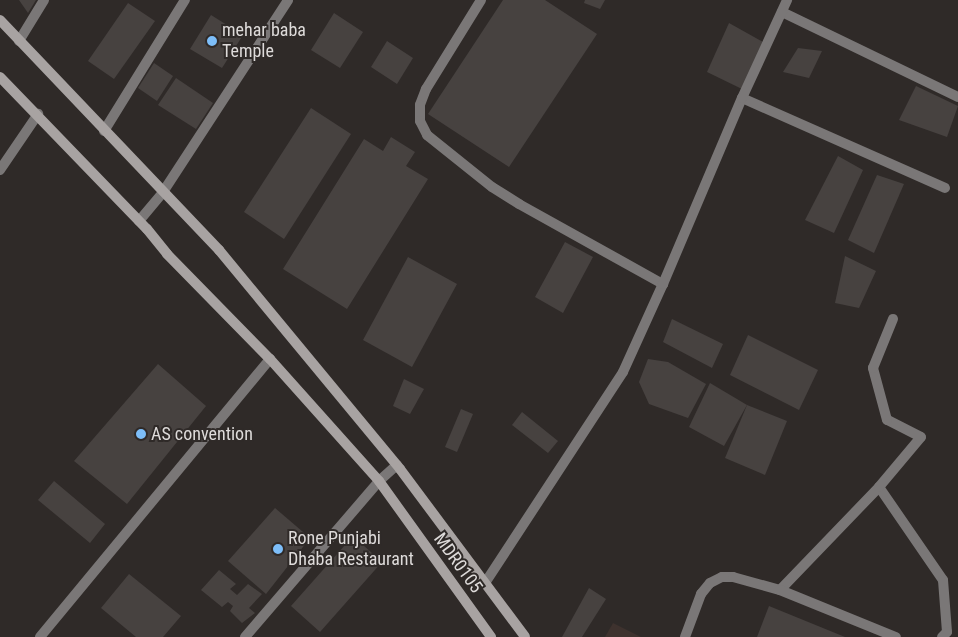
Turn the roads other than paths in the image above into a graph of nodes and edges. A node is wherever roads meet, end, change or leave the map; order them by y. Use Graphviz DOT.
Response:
graph roads {
  1 [pos="44,0"];
  2 [pos="185,0"];
  3 [pos="288,0"];
  4 [pos="481,0"];
  5 [pos="787,0"];
  6 [pos="782,12"];
  7 [pos="0,20"];
  8 [pos="19,41"];
  9 [pos="0,77"];
  10 [pos="958,97"];
  11 [pos="742,98"];
  12 [pos="38,114"];
  13 [pos="104,130"];
  14 [pos="0,170"];
  15 [pos="945,188"];
  16 [pos="163,192"];
  17 [pos="140,221"];
  18 [pos="664,284"];
  19 [pos="893,320"];
  20 [pos="270,359"];
  21 [pos="397,465"];
  22 [pos="379,481"];
  23 [pos="879,487"];
  24 [pos="485,583"];
  25 [pos="780,590"];
  26 [pos="40,637"];
  27 [pos="245,637"];
  28 [pos="491,637"];
  29 [pos="525,637"];
  30 [pos="685,637"];
  31 [pos="896,637"];
  32 [pos="942,637"];
  1 -- 8 [label="street"];
  2 -- 13 [label="street"];
  3 -- 16 [label="street"];
  4 -- 18 [label="street"];
  5 -- 6 [label="street"];
  6 -- 10 [label="street"];
  6 -- 11 [label="street"];
  7 -- 8 [label="main road, MDR0105"];
  8 -- 13 [label="main road, MDR0105"];
  9 -- 12 [label="main road, MDR0105"];
  11 -- 15 [label="street"];
  11 -- 18 [label="street"];
  12 -- 14 [label="street"];
  12 -- 17 [label="main road, MDR0105"];
  13 -- 16 [label="main road, MDR0105"];
  16 -- 17 [label="street"];
  16 -- 21 [label="main road, MDR0105"];
  17 -- 20 [label="main road, MDR0105"];
  18 -- 24 [label="street"];
  19 -- 23 [label="street"];
  20 -- 22 [label="main road, MDR0105"];
  20 -- 26 [label="street"];
  21 -- 22 [label="street"];
  21 -- 24 [label="main road, MDR0105"];
  22 -- 27 [label="street"];
  22 -- 28 [label="main road, MDR0105"];
  23 -- 25 [label="street"];
  23 -- 32 [label="street"];
  24 -- 29 [label="main road, MDR0105"];
  25 -- 30 [label="street"];
  25 -- 31 [label="street"];
}
